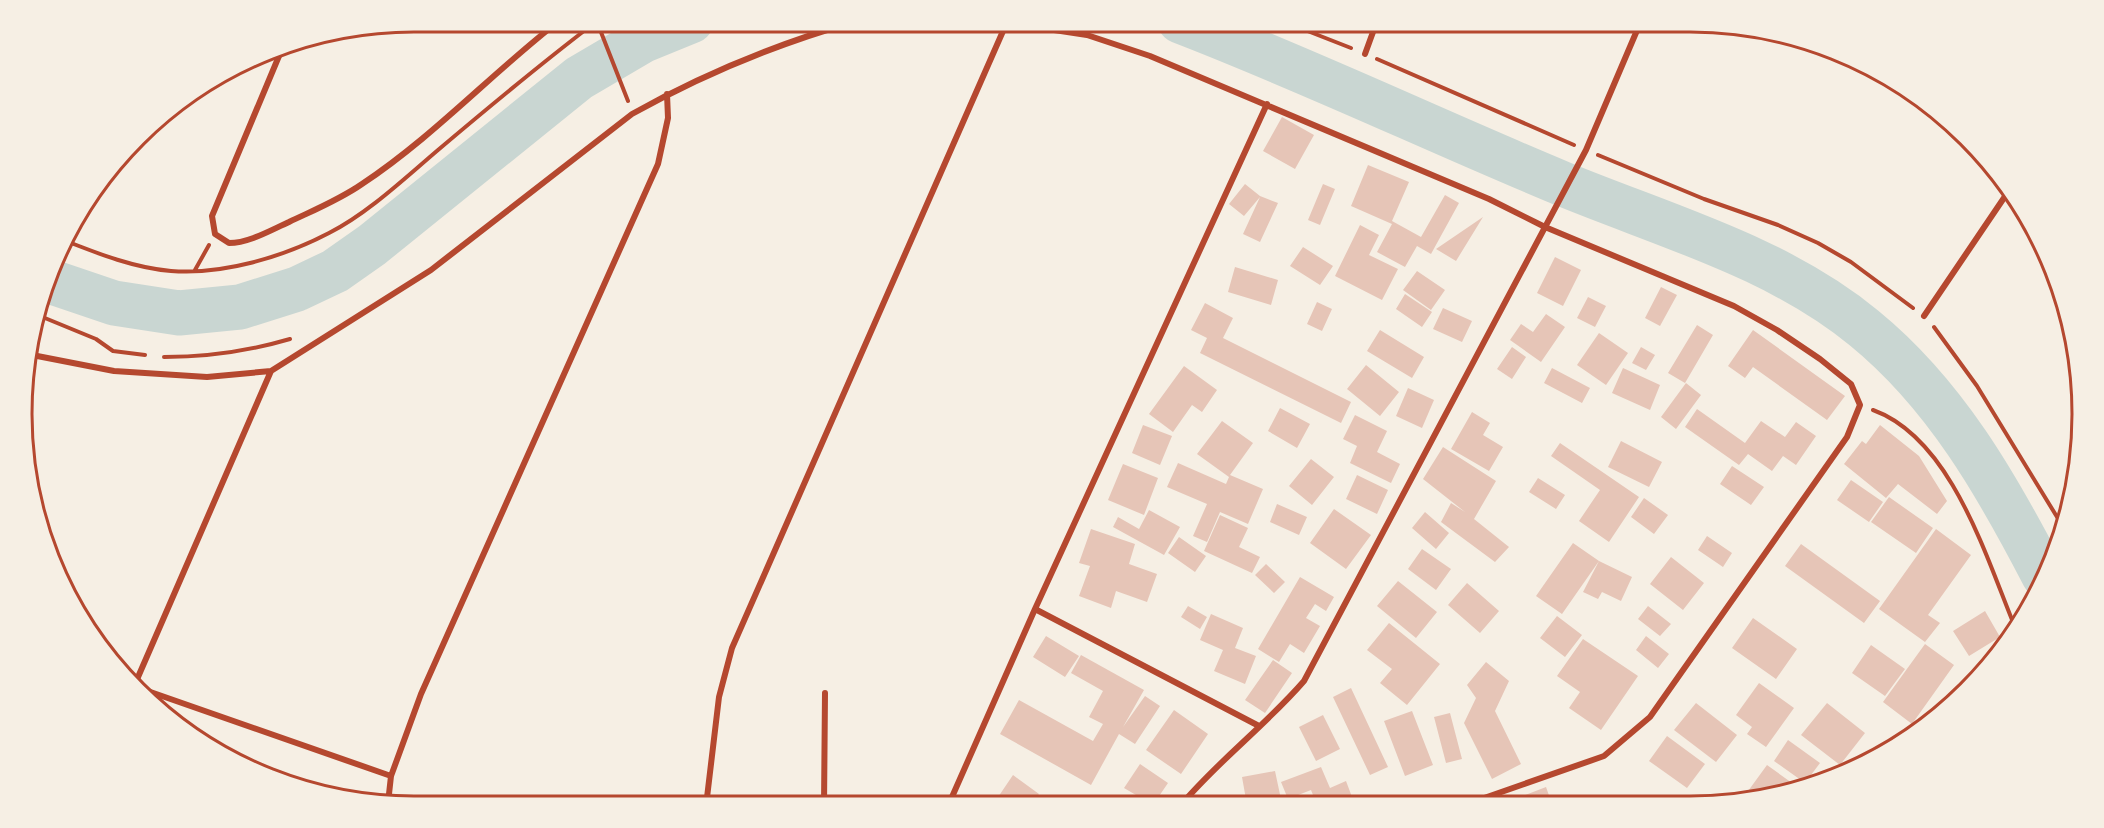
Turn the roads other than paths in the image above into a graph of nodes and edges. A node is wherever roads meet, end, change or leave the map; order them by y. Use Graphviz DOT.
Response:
graph roads {
  1 [pos="546,32"];
  2 [pos="825,32"];
  3 [pos="1003,32"];
  4 [pos="1070,32"];
  5 [pos="1373,32"];
  6 [pos="1636,32"];
  7 [pos="1365,54"];
  8 [pos="279,57"];
  9 [pos="667,94"];
  10 [pos="1267,104"];
  11 [pos="2005,197"];
  12 [pos="1545,227"];
  13 [pos="1923,316"];
  14 [pos="36,356"];
  15 [pos="271,371"];
  16 [pos="1035,609"];
  17 [pos="138,678"];
  18 [pos="153,693"];
  19 [pos="825,693"];
  20 [pos="1258,726"];
  21 [pos="392,776"];
  22 [pos="389,796"];
  23 [pos="707,796"];
  24 [pos="824,796"];
  25 [pos="952,796"];
  26 [pos="1189,796"];
  27 [pos="1490,796"];
  1 -- 8 [label="street"];
  2 -- 9 [label="street"];
  3 -- 23 [label="street"];
  4 -- 10 [label="street"];
  5 -- 7 [label="street"];
  6 -- 12 [label="street"];
  9 -- 15 [label="street"];
  9 -- 21 [label="street"];
  10 -- 12 [label="street"];
  10 -- 16 [label="street"];
  11 -- 13 [label="street"];
  12 -- 20 [label="street"];
  12 -- 27 [label="street"];
  14 -- 15 [label="street"];
  15 -- 17 [label="street"];
  16 -- 20 [label="street"];
  16 -- 25 [label="street"];
  18 -- 21 [label="street"];
  19 -- 24 [label="street"];
  20 -- 26 [label="street"];
  21 -- 22 [label="street"];
}
